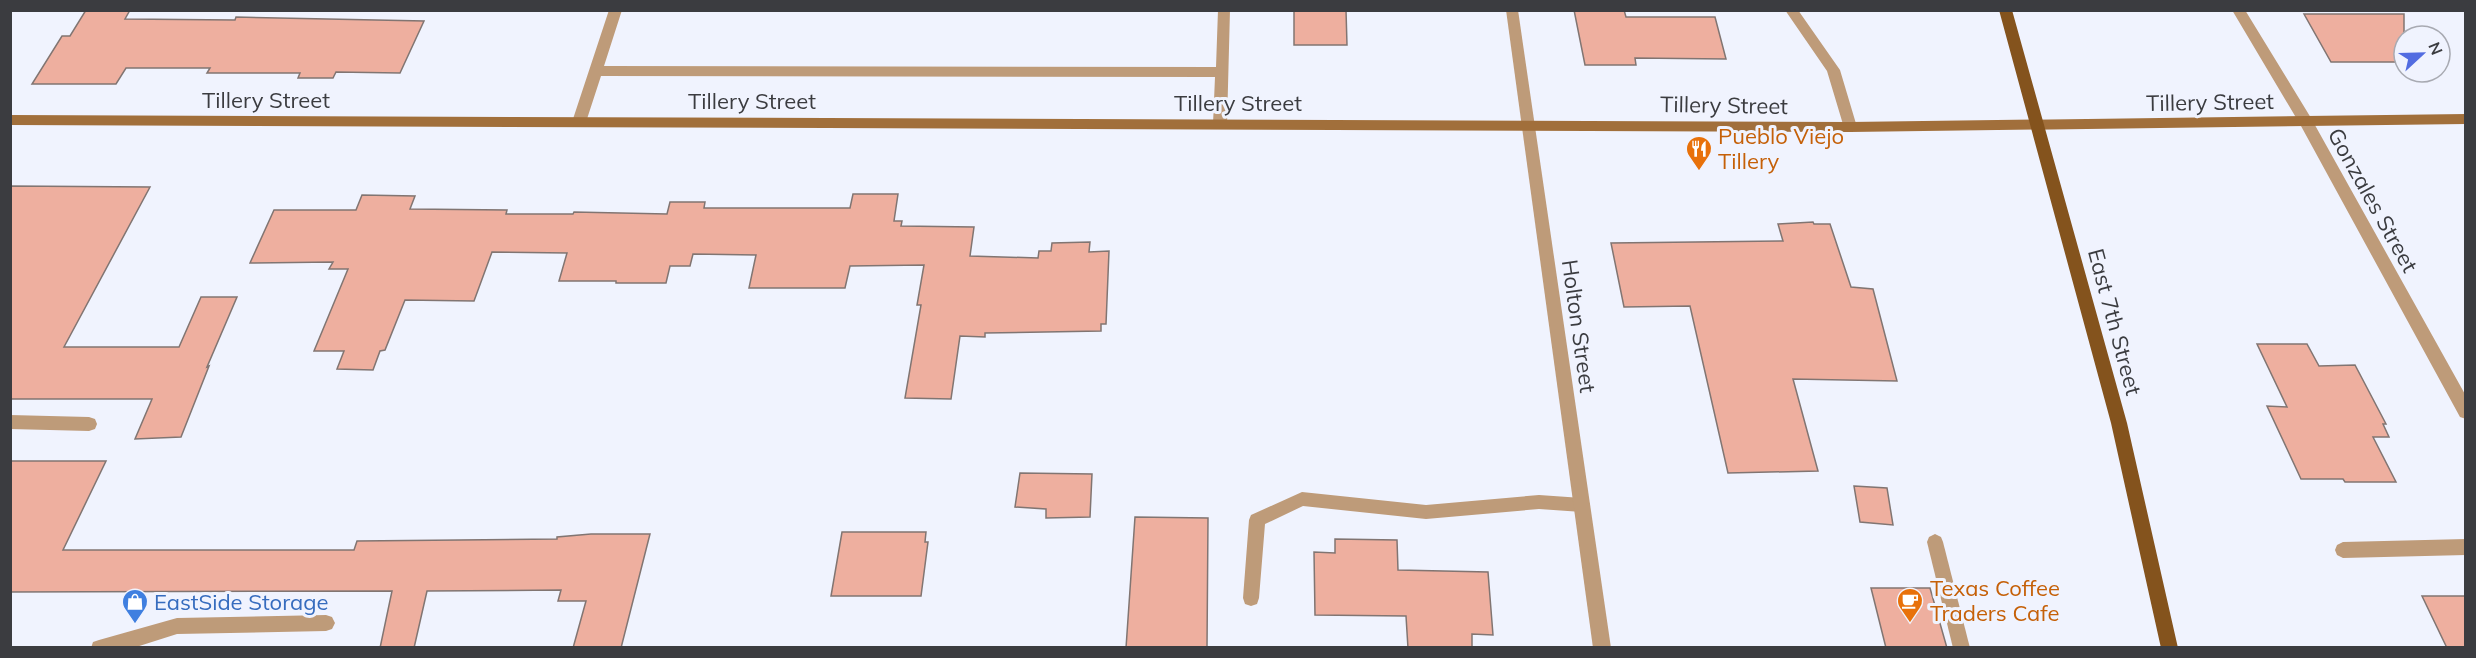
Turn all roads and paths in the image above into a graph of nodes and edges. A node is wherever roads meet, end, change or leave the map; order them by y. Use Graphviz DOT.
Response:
graph roads {
  1 [pos="616,10"];
  2 [pos="1224,10"];
  3 [pos="1512,10"];
  4 [pos="1791,10"];
  5 [pos="2005,10"];
  6 [pos="2238,10"];
  7 [pos="596,71"];
  8 [pos="1222,72"];
  9 [pos="2466,119"];
  10 [pos="10,120"];
  11 [pos="579,122"];
  12 [pos="2306,122"];
  13 [pos="1220,124"];
  14 [pos="1529,124"];
  15 [pos="1850,127"];
  16 [pos="2466,412"];
  17 [pos="10,422"];
  18 [pos="89,424"];
  19 [pos="1582,505"];
  20 [pos="1935,542"];
  21 [pos="2466,547"];
  22 [pos="2343,550"];
  23 [pos="1251,598"];
  24 [pos="326,623"];
  25 [pos="99,648"];
  26 [pos="1602,648"];
  27 [pos="1962,648"];
  28 [pos="2170,648"];
  1 -- 7 [label="street"];
  2 -- 8 [label="street"];
  3 -- 14 [label="street, Holton Street"];
  4 -- 15 [label="street"];
  5 -- 28 [label="main road, East 7th Street"];
  6 -- 12 [label="street, Gonzales Street"];
  7 -- 8 [label="street"];
  7 -- 11 [label="street"];
  8 -- 13 [label="street"];
  9 -- 12 [label="street, Tillery Street"];
  10 -- 11 [label="street, Tillery Street"];
  11 -- 13 [label="street, Tillery Street"];
  12 -- 15 [label="street, Tillery Street"];
  12 -- 16 [label="street, Gonzales Street"];
  13 -- 14 [label="street, Tillery Street"];
  14 -- 15 [label="street, Tillery Street"];
  14 -- 19 [label="street, Holton Street"];
  17 -- 18 [label="street"];
  19 -- 23 [label="street"];
  19 -- 26 [label="street, Holton Street"];
  20 -- 27 [label="street"];
  21 -- 22 [label="street"];
  24 -- 25 [label="street"];
}
